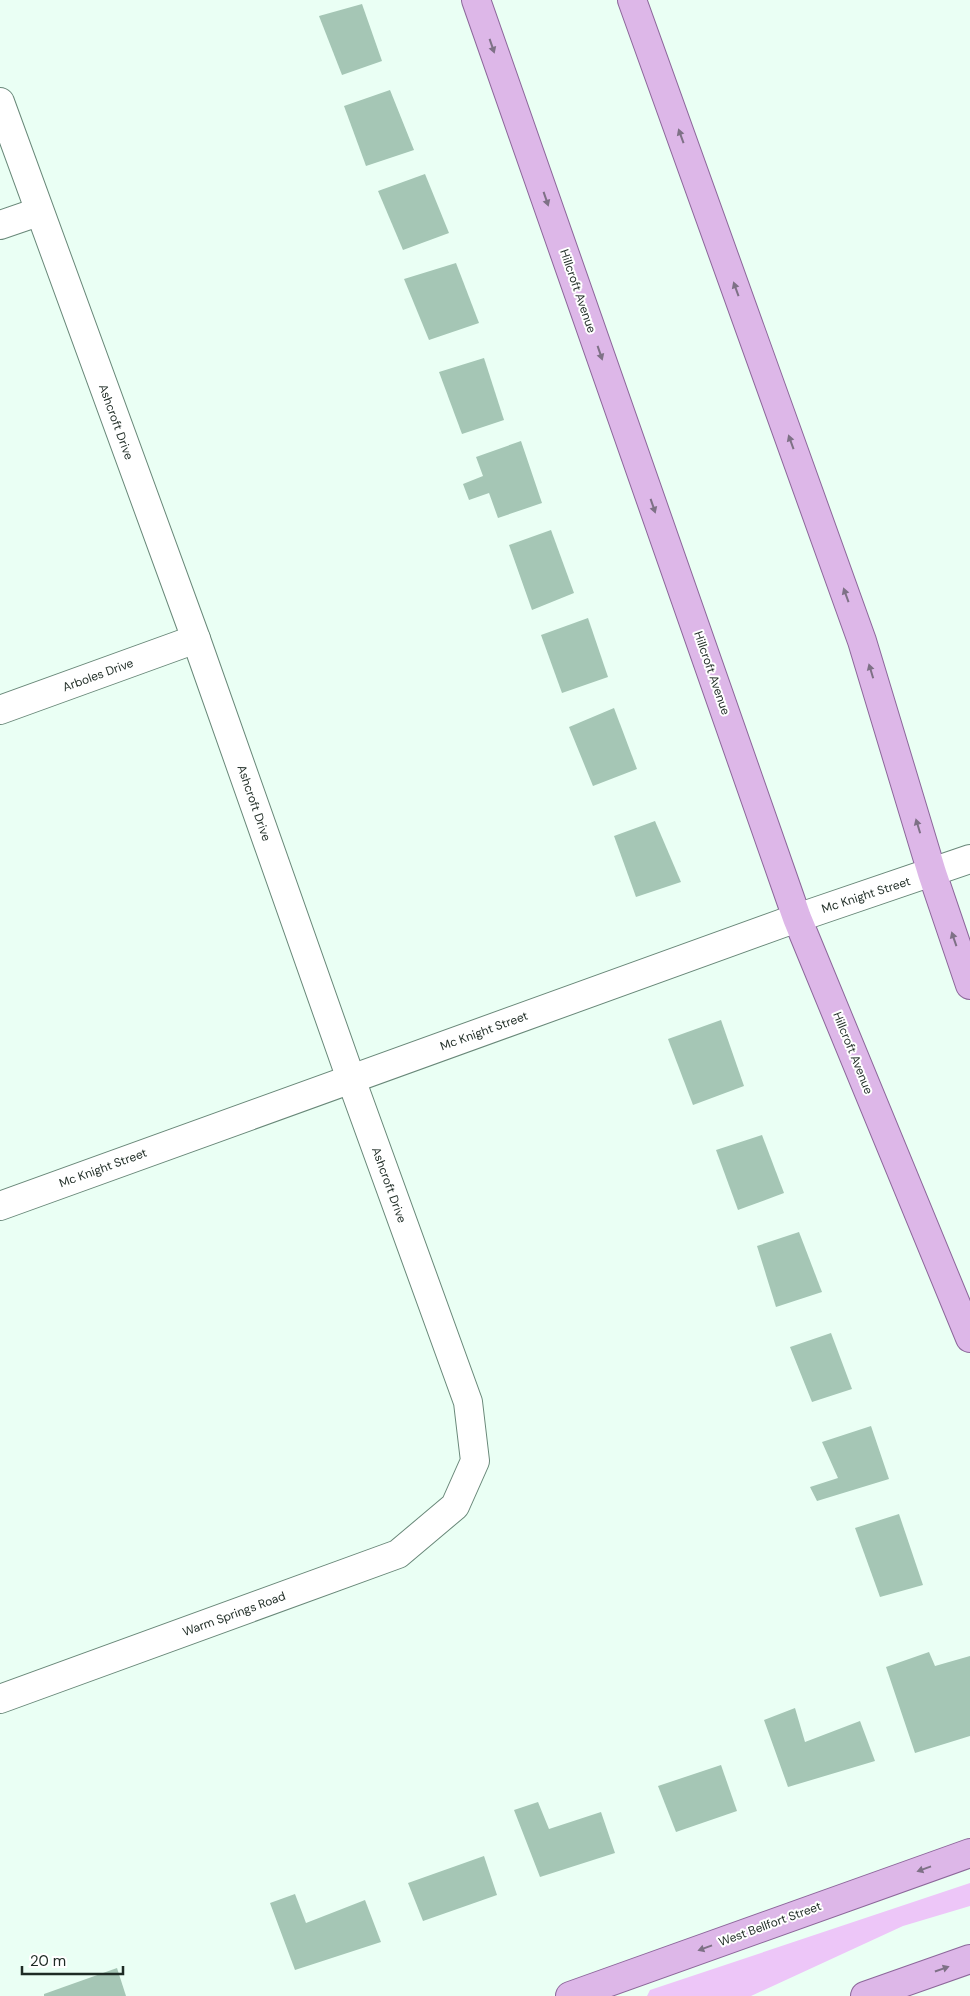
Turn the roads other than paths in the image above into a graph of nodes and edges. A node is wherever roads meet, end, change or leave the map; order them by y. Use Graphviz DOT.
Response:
graph roads {
  1 [pos="476,0"];
  2 [pos="632,0"];
  3 [pos="0,102"];
  4 [pos="38,212"];
  5 [pos="0,225"];
  6 [pos="196,640"];
  7 [pos="0,710"];
  8 [pos="970,860"];
  9 [pos="932,873"];
  10 [pos="798,918"];
  11 [pos="970,985"];
  12 [pos="351,1079"];
  13 [pos="0,1206"];
  14 [pos="970,1338"];
  15 [pos="455,1506"];
  16 [pos="0,1699"];
  17 [pos="970,1853"];
  18 [pos="970,1959"];
  19 [pos="576,1995"];
  20 [pos="865,1996"];
  1 -- 10 [label="main road, Hillcroft Avenue, one-way"];
  9 -- 2 [label="main road, one-way"];
  3 -- 4 [label="street, Ashcroft Drive"];
  4 -- 5 [label="street"];
  4 -- 6 [label="street, Ashcroft Drive"];
  6 -- 7 [label="street, Arboles Drive"];
  6 -- 12 [label="street, Ashcroft Drive"];
  8 -- 9 [label="street, Mc Knight Street"];
  9 -- 10 [label="street, Mc Knight Street"];
  11 -- 9 [label="main road, one-way"];
  10 -- 12 [label="street, Mc Knight Street"];
  10 -- 14 [label="main road, Hillcroft Avenue"];
  12 -- 13 [label="street, Mc Knight Street"];
  12 -- 15 [label="street, Ashcroft Drive"];
  15 -- 16 [label="street, Warm Springs Road"];
  17 -- 19 [label="main road, West Bellfort Street, one-way"];
  20 -- 18 [label="main road, one-way"];
}
